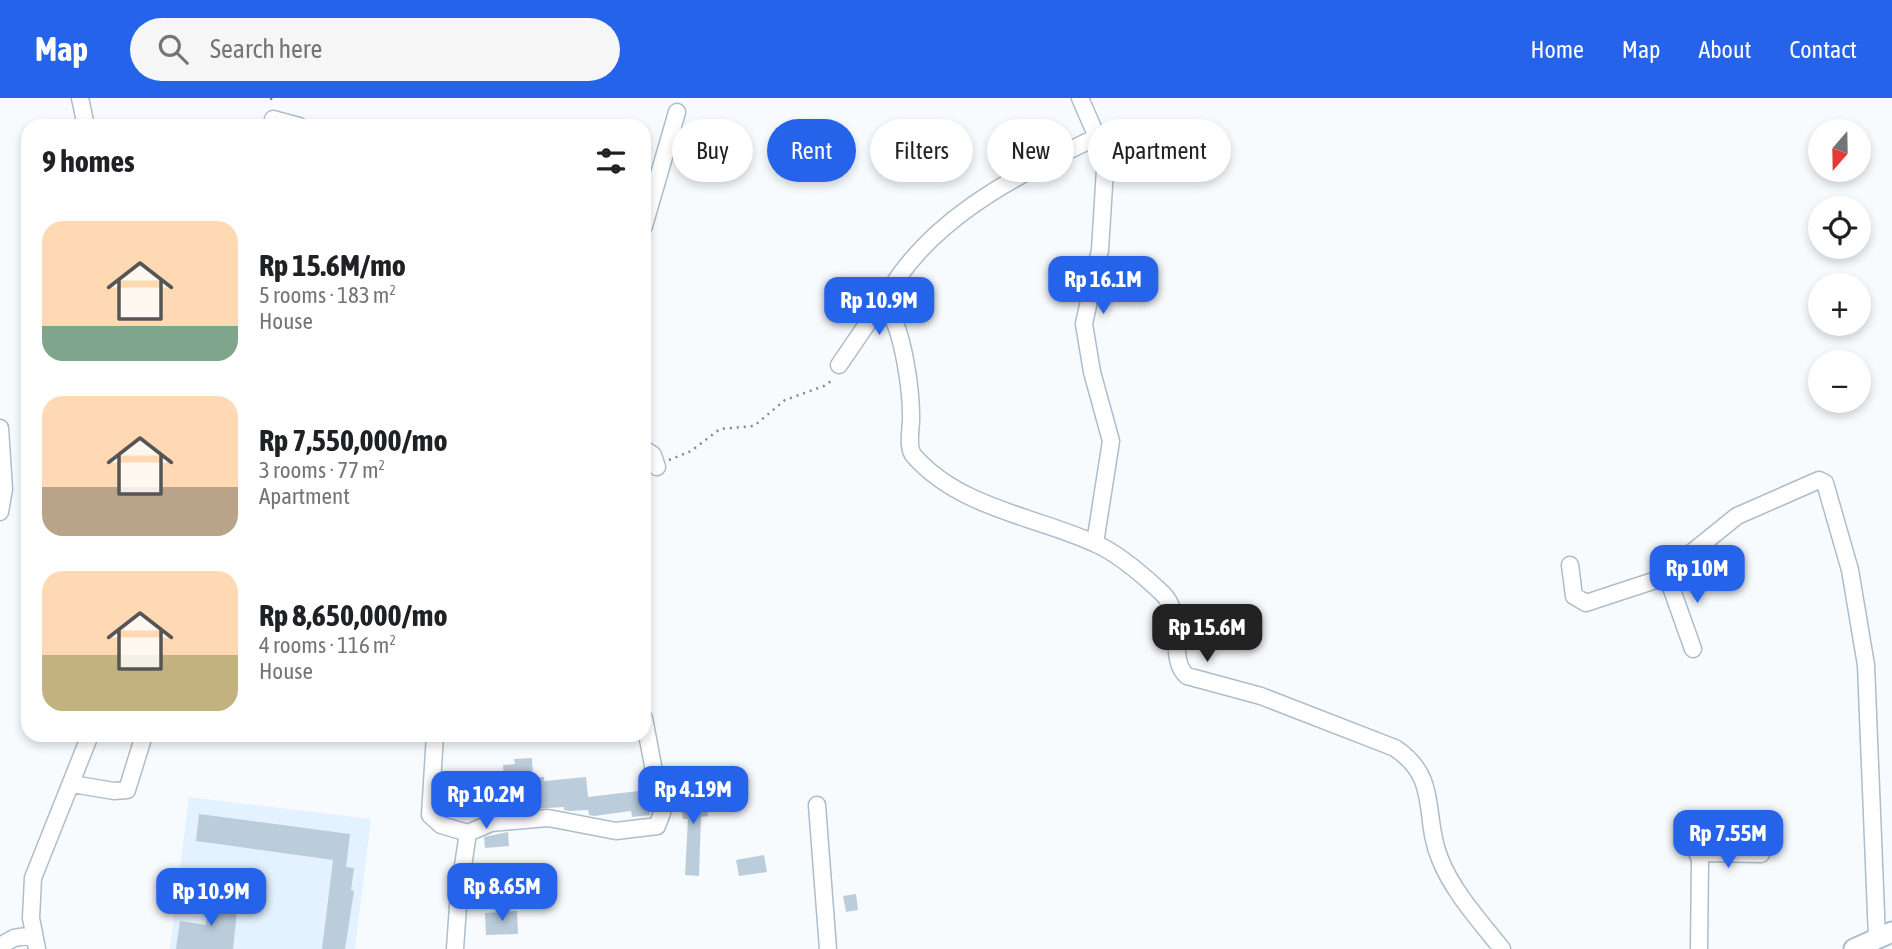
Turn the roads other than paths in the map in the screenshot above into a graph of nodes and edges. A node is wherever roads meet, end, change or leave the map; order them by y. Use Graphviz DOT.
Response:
graph roads {
  1 [pos="80,98"];
  2 [pos="1080,98"];
  3 [pos="677,112"];
  4 [pos="84,119"];
  5 [pos="1089,119"];
  6 [pos="1088,141"];
  7 [pos="1105,182"];
  8 [pos="651,202"];
  9 [pos="879,310"];
  10 [pos="839,365"];
  11 [pos="0,428"];
  12 [pos="651,454"];
  13 [pos="657,467"];
  14 [pos="0,512"];
  15 [pos="1095,543"];
  16 [pos="1570,565"];
  17 [pos="1666,573"];
  18 [pos="1693,649"];
  19 [pos="87,742"];
  20 [pos="142,742"];
  21 [pos="435,742"];
  22 [pos="649,742"];
  23 [pos="72,783"];
  24 [pos="817,805"];
  25 [pos="1685,821"];
  26 [pos="1766,828"];
  27 [pos="468,833"];
  28 [pos="1700,860"];
  29 [pos="1884,938"];
  30 [pos="35,942"];
  31 [pos="0,946"];
  32 [pos="455,949"];
  33 [pos="828,949"];
  34 [pos="1502,949"];
  35 [pos="1699,949"];
  36 [pos="1854,949"];
  1 -- 4 [label="street"];
  2 -- 5 [label="street"];
  3 -- 8 [label="street"];
  6 -- 9 [label="street"];
  7 -- 15 [label="street"];
  9 -- 10 [label="street"];
  9 -- 15 [label="street"];
  11 -- 14 [label="street"];
  12 -- 13 [label="street"];
  15 -- 34 [label="street"];
  16 -- 17 [label="street"];
  17 -- 18 [label="street"];
  17 -- 29 [label="street"];
  19 -- 23 [label="street"];
  20 -- 23 [label="street"];
  21 -- 27 [label="street"];
  22 -- 27 [label="street"];
  23 -- 30 [label="street"];
  24 -- 33 [label="street"];
  25 -- 28 [label="street"];
  26 -- 28 [label="street"];
  27 -- 32 [label="street"];
  28 -- 35 [label="street"];
  29 -- 36 [label="street"];
  30 -- 31 [label="street"];
}
